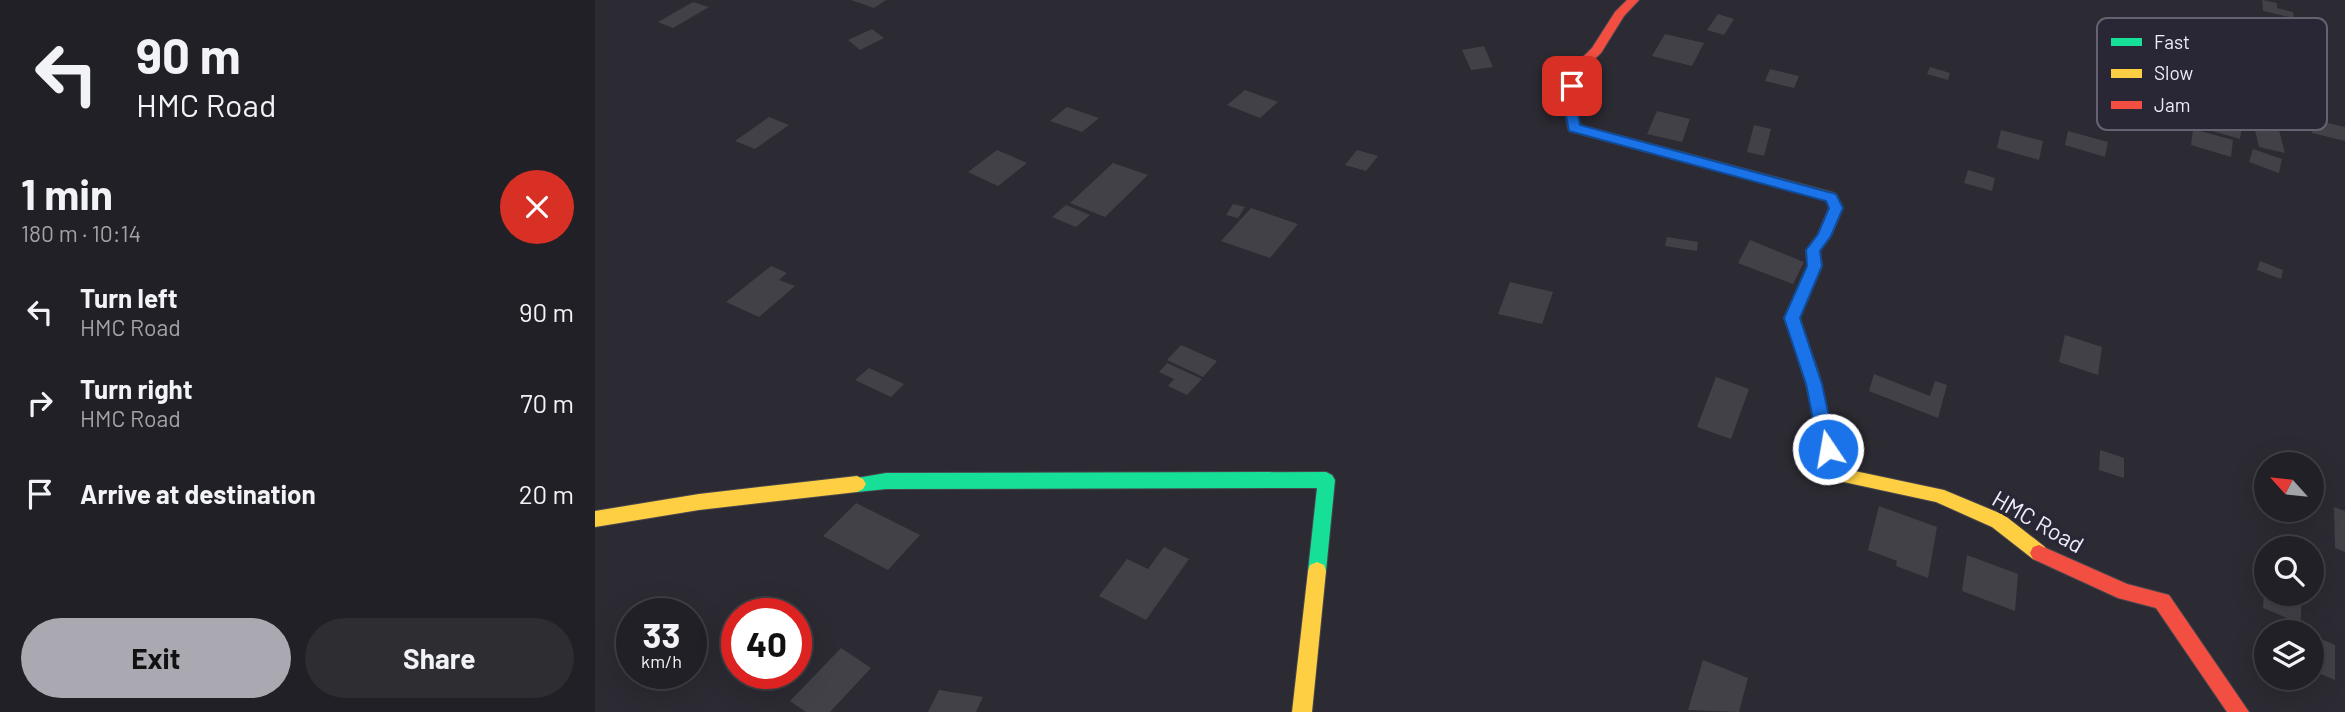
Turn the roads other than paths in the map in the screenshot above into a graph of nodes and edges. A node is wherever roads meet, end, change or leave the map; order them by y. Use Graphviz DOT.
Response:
graph roads {
  1 [pos="1633,0"];
  2 [pos="595,519"];
  3 [pos="1302,712"];
  4 [pos="2239,712"];
  1 -- 4 [label="street, HMC Road"];
  2 -- 3 [label="street"];
}
